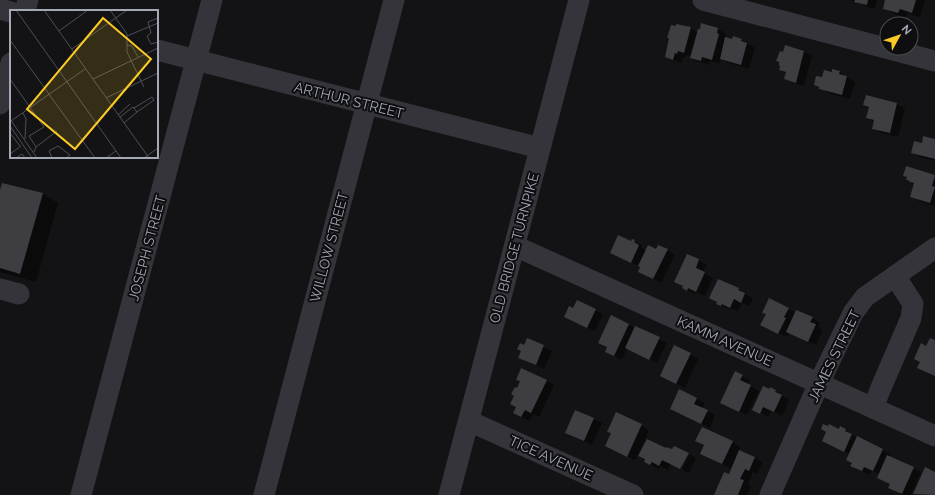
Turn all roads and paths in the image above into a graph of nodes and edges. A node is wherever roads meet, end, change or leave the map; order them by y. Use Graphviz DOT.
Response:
graph roads {
  1 [pos="28,0"];
  2 [pos="212,0"];
  3 [pos="394,0"];
  4 [pos="580,0"];
  5 [pos="703,0"];
  6 [pos="0,9"];
  7 [pos="25,10"];
  8 [pos="10,12"];
  9 [pos="158,50"];
  10 [pos="196,60"];
  11 [pos="935,61"];
  12 [pos="10,67"];
  13 [pos="0,104"];
  14 [pos="366,104"];
  15 [pos="540,148"];
  16 [pos="515,246"];
  17 [pos="935,248"];
  18 [pos="895,276"];
  19 [pos="819,383"];
  20 [pos="873,408"];
  21 [pos="469,421"];
  22 [pos="935,436"];
  23 [pos="81,495"];
  24 [pos="264,495"];
  25 [pos="449,495"];
  26 [pos="633,495"];
  27 [pos="770,495"];
  1 -- 7 [label="street"];
  2 -- 10 [label="street, JOSEPH STREET"];
  3 -- 14 [label="street, WILLOW STREET"];
  4 -- 15 [label="street, OLD BRIDGE TURNPIKE"];
  5 -- 11 [label="street"];
  6 -- 8 [label="street"];
  9 -- 10 [label="street, ARTHUR STREET"];
  10 -- 14 [label="street, ARTHUR STREET"];
  10 -- 23 [label="street, JOSEPH STREET"];
  12 -- 13 [label="street"];
  14 -- 15 [label="street, ARTHUR STREET"];
  14 -- 24 [label="street, WILLOW STREET"];
  15 -- 16 [label="street, OLD BRIDGE TURNPIKE"];
  16 -- 19 [label="street, KAMM AVENUE"];
  16 -- 21 [label="street, OLD BRIDGE TURNPIKE"];
  17 -- 18 [label="street, JAMES STREET"];
  18 -- 19 [label="street, JAMES STREET"];
  18 -- 20 [label="street"];
  19 -- 20 [label="street, KAMM AVENUE"];
  19 -- 27 [label="street, JAMES STREET"];
  20 -- 22 [label="street, KAMM AVENUE"];
  21 -- 25 [label="street, OLD BRIDGE TURNPIKE"];
  21 -- 26 [label="street, TICE AVENUE"];
}
